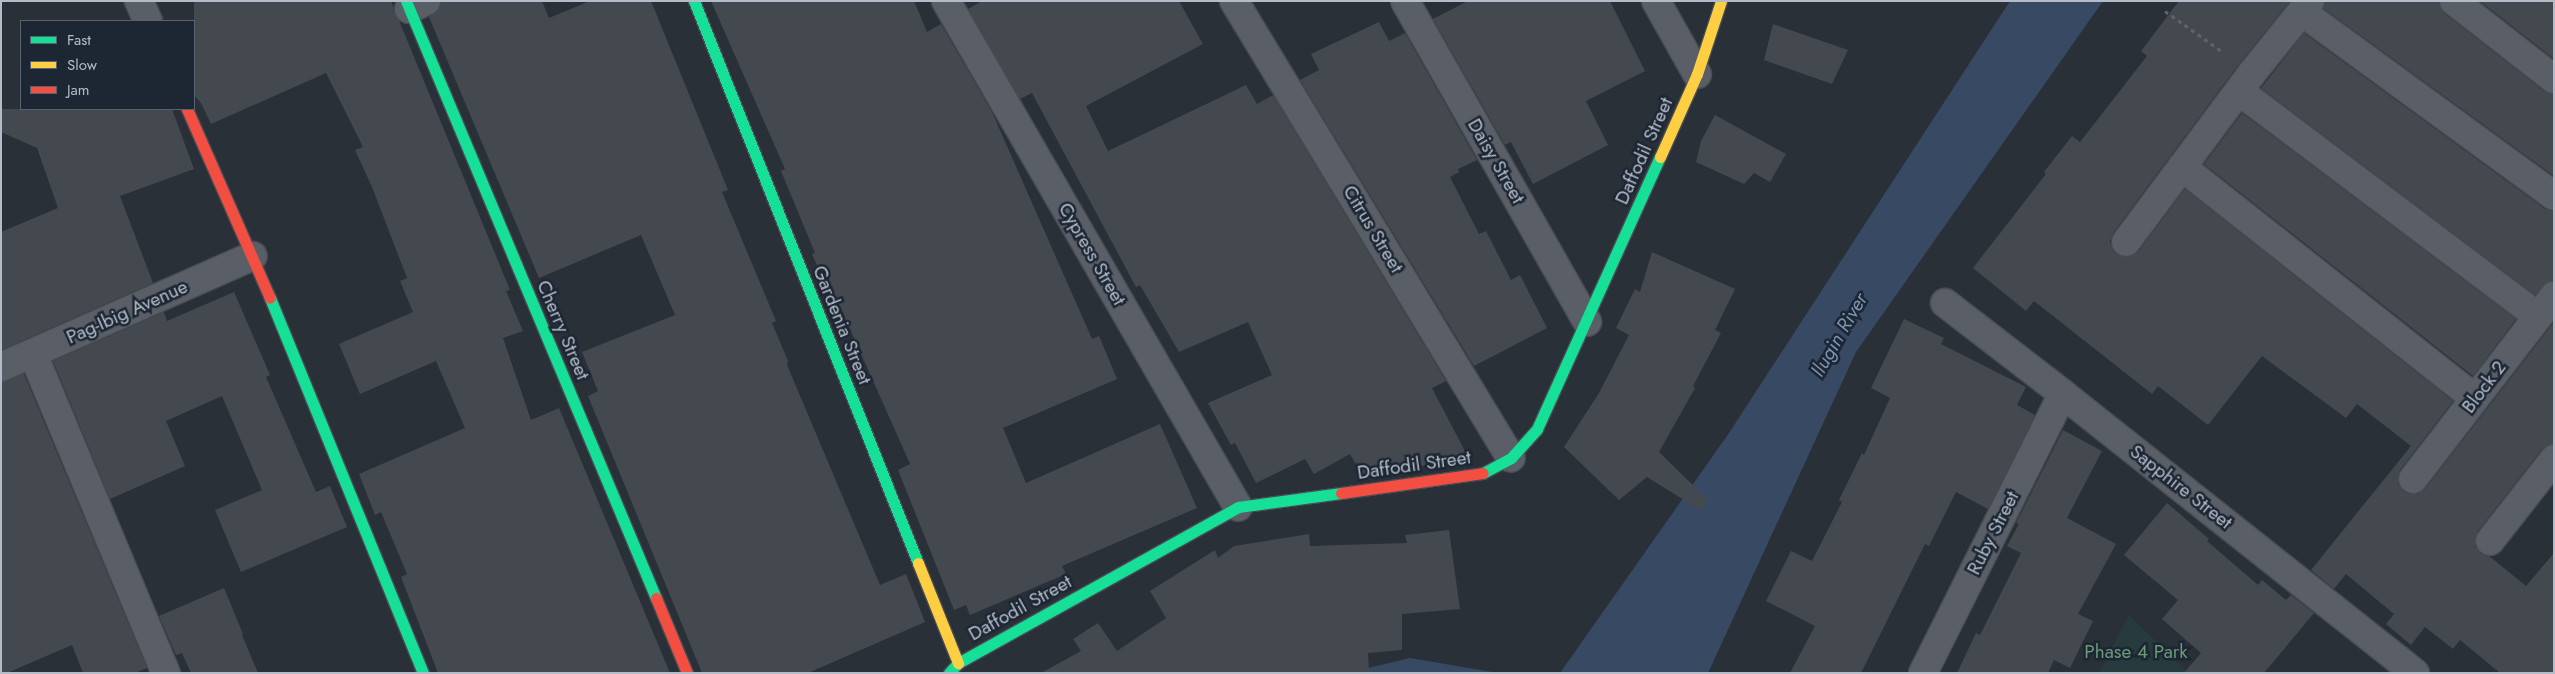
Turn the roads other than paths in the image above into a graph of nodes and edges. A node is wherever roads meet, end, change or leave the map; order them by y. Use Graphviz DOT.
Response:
graph roads {
  1 [pos="139,1"];
  2 [pos="694,1"];
  3 [pos="946,1"];
  4 [pos="1234,1"];
  5 [pos="1404,1"];
  6 [pos="1656,1"];
  7 [pos="1721,1"];
  8 [pos="2454,1"];
  9 [pos="414,4"];
  10 [pos="2306,7"];
  11 [pos="148,20"];
  12 [pos="1697,74"];
  13 [pos="2554,79"];
  14 [pos="2245,82"];
  15 [pos="187,110"];
  16 [pos="2182,167"];
  17 [pos="2554,196"];
  18 [pos="2126,242"];
  19 [pos="253,256"];
  20 [pos="1945,303"];
  21 [pos="2546,306"];
  22 [pos="1587,322"];
  23 [pos="33,354"];
  24 [pos="1,367"];
  25 [pos="2063,394"];
  26 [pos="2475,398"];
  27 [pos="1511,458"];
  28 [pos="2554,459"];
  29 [pos="2413,479"];
  30 [pos="1238,508"];
  31 [pos="2490,541"];
  32 [pos="958,663"];
  33 [pos="166,673"];
  34 [pos="423,673"];
  35 [pos="687,673"];
  36 [pos="949,673"];
  37 [pos="1923,673"];
  38 [pos="2415,673"];
  1 -- 11 [label="street"];
  2 -- 32 [label="street, Gardenia Street"];
  3 -- 30 [label="street, Cypress Street"];
  4 -- 27 [label="street, Citrus Street"];
  5 -- 22 [label="street, Daisy Street"];
  6 -- 12 [label="street"];
  7 -- 12 [label="street, Daffodil Street"];
  8 -- 13 [label="street"];
  9 -- 35 [label="street, Cherry Street"];
  10 -- 14 [label="street"];
  10 -- 17 [label="street"];
  12 -- 22 [label="street, Daffodil Street"];
  14 -- 16 [label="street"];
  14 -- 21 [label="street"];
  15 -- 19 [label="street"];
  16 -- 18 [label="street"];
  16 -- 26 [label="street"];
  19 -- 23 [label="street, Pag-Ibig Avenue"];
  19 -- 34 [label="street"];
  20 -- 25 [label="street, Sapphire Street"];
  21 -- 26 [label="street, Block 2"];
  22 -- 27 [label="street, Daffodil Street"];
  23 -- 24 [label="street, Pag-Ibig Avenue"];
  23 -- 33 [label="street"];
  25 -- 37 [label="street, Ruby Street"];
  25 -- 38 [label="street, Sapphire Street"];
  26 -- 29 [label="street, Block 2"];
  27 -- 30 [label="street, Daffodil Street"];
  28 -- 31 [label="street"];
  30 -- 32 [label="street, Daffodil Street"];
  32 -- 36 [label="street, Daffodil Street"];
}
